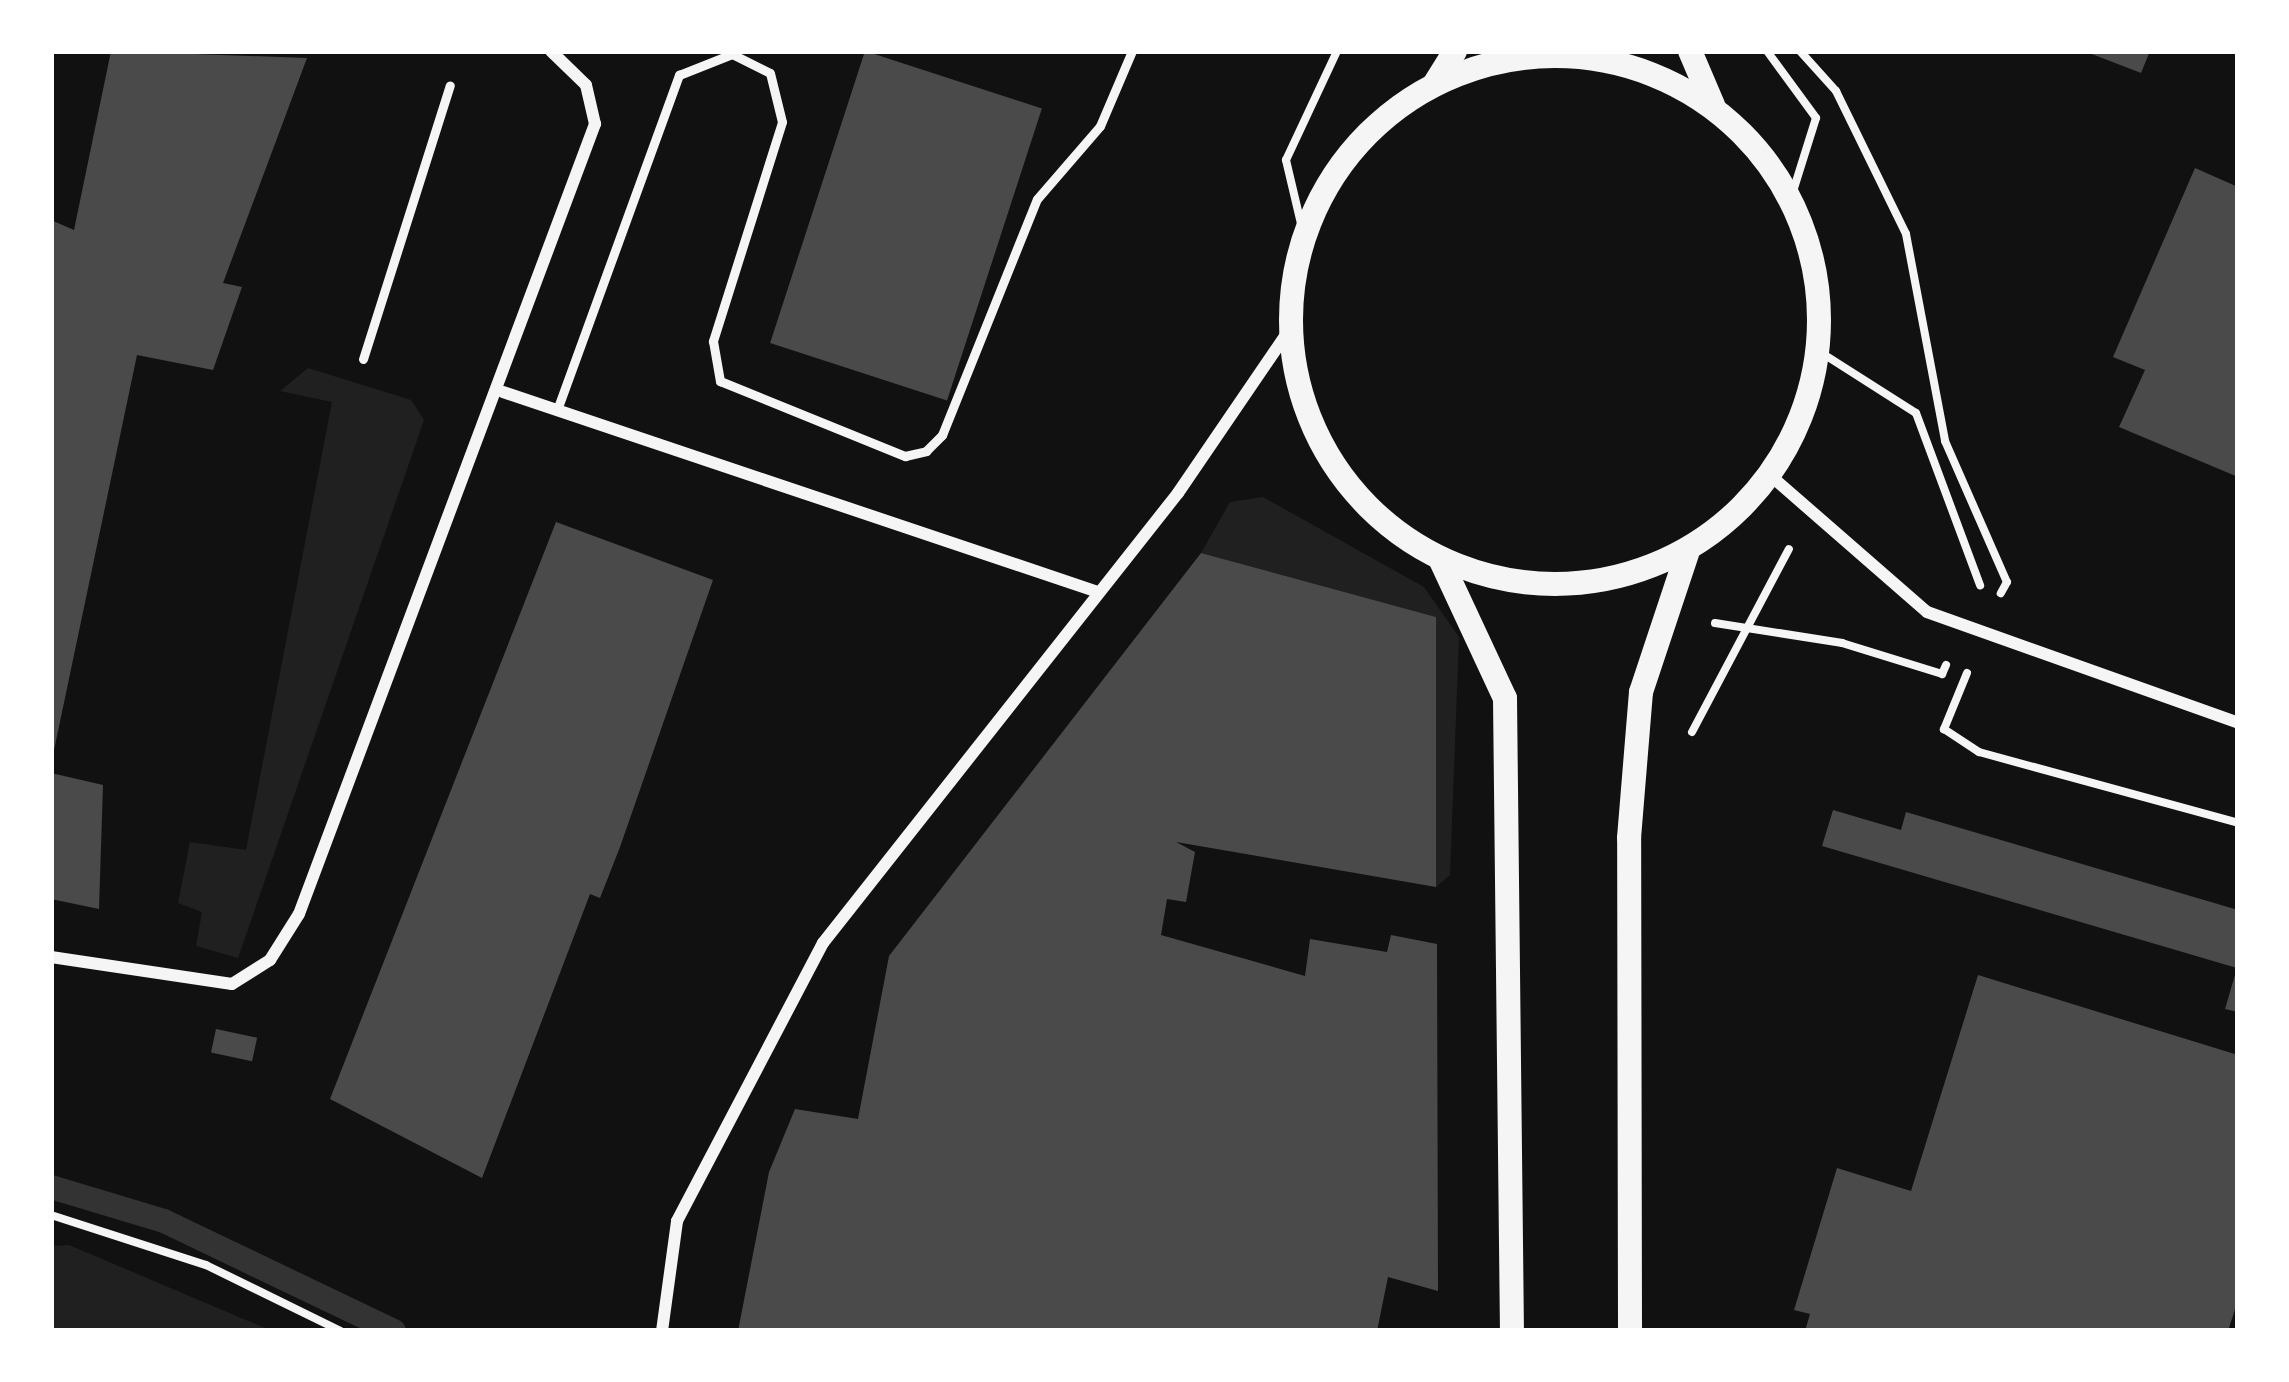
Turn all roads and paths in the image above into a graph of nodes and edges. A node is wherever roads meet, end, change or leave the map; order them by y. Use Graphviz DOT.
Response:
graph roads {
  1 [pos="550,51"];
  2 [pos="1132,51"];
  3 [pos="1337,51"];
  4 [pos="1454,51"];
  5 [pos="1690,51"];
  6 [pos="1767,51"];
  7 [pos="1800,51"];
  8 [pos="1435,82"];
  9 [pos="450,85"];
  10 [pos="1713,105"];
  11 [pos="1790,201"];
  12 [pos="1303,232"];
  13 [pos="1288,332"];
  14 [pos="1817,350"];
  15 [pos="363,359"];
  16 [pos="503,392"];
  17 [pos="557,410"];
  18 [pos="1771,476"];
  19 [pos="1688,551"];
  20 [pos="1441,561"];
  21 [pos="1771,577"];
  22 [pos="1982,580"];
  23 [pos="1097,592"];
  24 [pos="1666,615"];
  25 [pos="1746,628"];
  26 [pos="1982,638"];
  27 [pos="1942,674"];
  28 [pos="2238,723"];
  29 [pos="1689,739"];
  30 [pos="2238,823"];
  31 [pos="51,957"];
  32 [pos="51,1215"];
  33 [pos="341,1331"];
  34 [pos="662,1331"];
  35 [pos="1512,1331"];
  36 [pos="1630,1331"];
  1 -- 16 [label="street"];
  2 -- 17 [label="lane"];
  3 -- 12 [label="path"];
  4 -- 8 [label="main road"];
  5 -- 10 [label="main road"];
  6 -- 11 [label="path"];
  7 -- 26 [label="path"];
  8 -- 10 [label="main road"];
  8 -- 12 [label="main road"];
  9 -- 15 [label="lane"];
  10 -- 11 [label="main road"];
  11 -- 14 [label="main road"];
  12 -- 13 [label="main road"];
  13 -- 20 [label="main road"];
  13 -- 23 [label="street"];
  14 -- 18 [label="main road"];
  14 -- 22 [label="path"];
  16 -- 17 [label="street"];
  16 -- 31 [label="street"];
  17 -- 23 [label="street"];
  18 -- 19 [label="main road"];
  18 -- 26 [label="street"];
  19 -- 20 [label="main road"];
  19 -- 24 [label="main road"];
  20 -- 35 [label="main road"];
  21 -- 25 [label="path"];
  23 -- 34 [label="street"];
  24 -- 25 [label="path"];
  24 -- 36 [label="main road"];
  25 -- 27 [label="path"];
  25 -- 29 [label="path"];
  26 -- 28 [label="street"];
  26 -- 30 [label="path"];
  32 -- 33 [label="path"];
}
